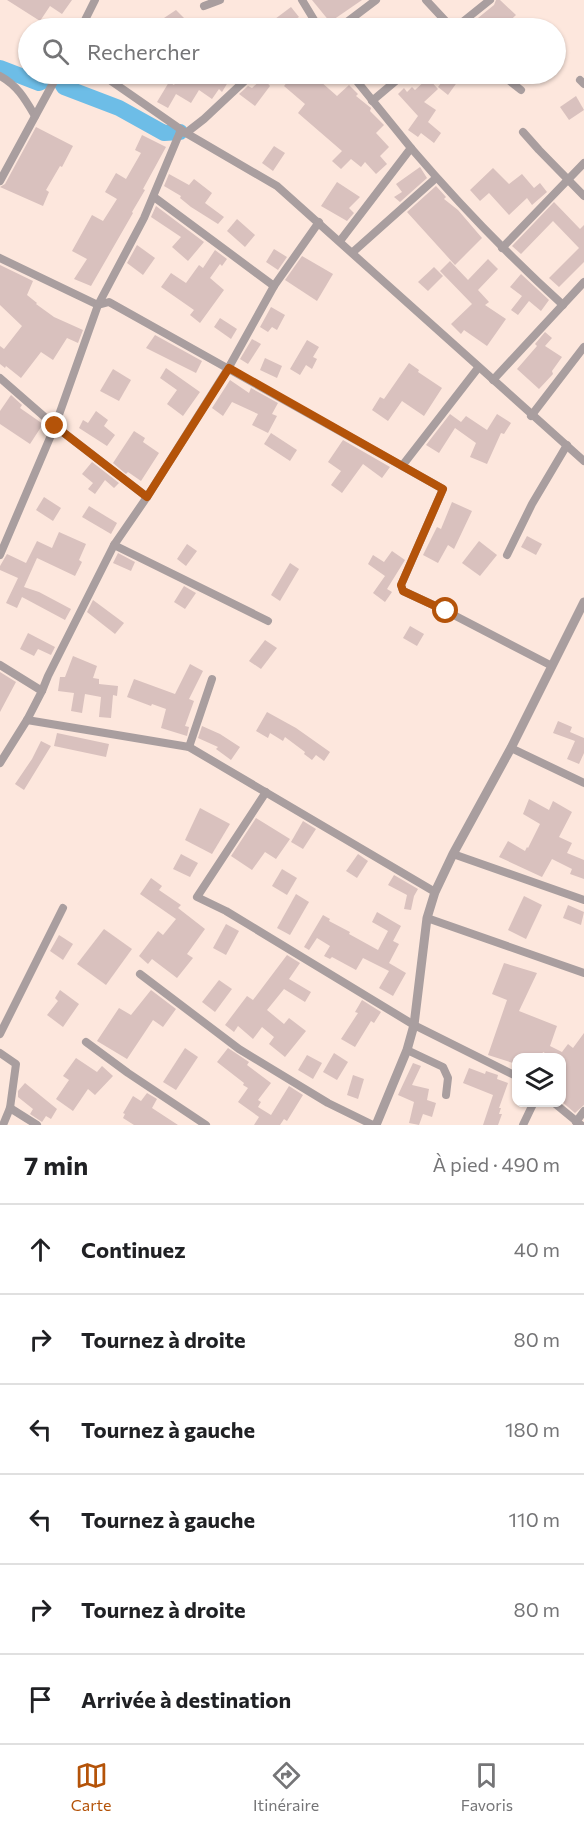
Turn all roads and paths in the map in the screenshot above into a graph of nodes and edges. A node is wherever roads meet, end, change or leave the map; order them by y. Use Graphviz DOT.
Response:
graph roads {
  1 [pos="95,0"];
  2 [pos="220,0"];
  3 [pos="302,0"];
  4 [pos="376,0"];
  5 [pos="426,0"];
  6 [pos="490,0"];
  7 [pos="204,6"];
  8 [pos="86,18"];
  9 [pos="312,18"];
  10 [pos="352,18"];
  11 [pos="444,18"];
  12 [pos="467,18"];
  13 [pos="0,76"];
  14 [pos="53,84"];
  15 [pos="115,84"];
  16 [pos="241,84"];
  17 [pos="359,84"];
  18 [pos="392,84"];
  19 [pos="514,84"];
  20 [pos="521,90"];
  21 [pos="372,100"];
  22 [pos="35,116"];
  23 [pos="523,132"];
  24 [pos="186,133"];
  25 [pos="411,148"];
  26 [pos="584,163"];
  27 [pos="436,178"];
  28 [pos="568,180"];
  29 [pos="0,181"];
  30 [pos="584,196"];
  31 [pos="154,197"];
  32 [pos="320,222"];
  33 [pos="340,241"];
  34 [pos="502,248"];
  35 [pos="352,252"];
  36 [pos="0,258"];
  37 [pos="584,282"];
  38 [pos="274,286"];
  39 [pos="98,305"];
  40 [pos="563,305"];
  41 [pos="584,347"];
  42 [pos="581,357"];
  43 [pos="229,368"];
  44 [pos="478,368"];
  45 [pos="0,378"];
  46 [pos="493,380"];
  47 [pos="531,416"];
  48 [pos="55,426"];
  49 [pos="567,445"];
  50 [pos="584,461"];
  51 [pos="402,466"];
  52 [pos="147,497"];
  53 [pos="114,545"];
  54 [pos="0,555"];
  55 [pos="507,555"];
  56 [pos="583,608"];
  57 [pos="268,621"];
  58 [pos="0,665"];
  59 [pos="552,666"];
  60 [pos="212,679"];
  61 [pos="42,691"];
  62 [pos="27,720"];
  63 [pos="189,747"];
  64 [pos="511,748"];
  65 [pos="0,763"];
  66 [pos="584,783"];
  67 [pos="266,792"];
  68 [pos="453,854"];
  69 [pos="435,892"];
  70 [pos="584,900"];
  71 [pos="63,908"];
  72 [pos="427,918"];
  73 [pos="584,973"];
  74 [pos="140,974"];
  75 [pos="414,1025"];
  76 [pos="0,1034"];
  77 [pos="86,1042"];
  78 [pos="407,1050"];
  79 [pos="0,1053"];
  80 [pos="512,1075"];
  81 [pos="446,1095"];
  82 [pos="532,1107"];
  83 [pos="559,1107"];
  84 [pos="10,1108"];
  85 [pos="584,1111"];
  86 [pos="578,1124"];
  87 [pos="3,1125"];
  88 [pos="37,1125"];
  89 [pos="206,1125"];
  90 [pos="374,1125"];
  91 [pos="523,1125"];
  1 -- 8 [label="street"];
  2 -- 7 [label="street"];
  3 -- 9 [label="street"];
  4 -- 10 [label="street"];
  5 -- 11 [label="street"];
  6 -- 12 [label="street"];
  13 -- 22 [label="street"];
  14 -- 22 [label="street"];
  15 -- 24 [label="street"];
  16 -- 24 [label="street"];
  17 -- 21 [label="street"];
  18 -- 21 [label="street"];
  19 -- 20 [label="street"];
  21 -- 25 [label="street"];
  22 -- 29 [label="street"];
  23 -- 28 [label="street"];
  24 -- 31 [label="street"];
  24 -- 32 [label="street"];
  25 -- 27 [label="street"];
  25 -- 33 [label="street"];
  26 -- 28 [label="street"];
  27 -- 34 [label="street"];
  27 -- 35 [label="street"];
  28 -- 30 [label="street"];
  28 -- 34 [label="street"];
  31 -- 38 [label="street"];
  31 -- 39 [label="street"];
  32 -- 33 [label="street"];
  32 -- 38 [label="street"];
  33 -- 35 [label="street"];
  34 -- 40 [label="street"];
  35 -- 44 [label="street"];
  36 -- 39 [label="street"];
  37 -- 40 [label="street"];
  38 -- 43 [label="street"];
  39 -- 43 [label="street"];
  39 -- 48 [label="street"];
  40 -- 46 [label="street"];
  41 -- 42 [label="street"];
  42 -- 47 [label="street"];
  43 -- 51 [label="street"];
  43 -- 52 [label="street"];
  44 -- 46 [label="street"];
  44 -- 51 [label="street"];
  45 -- 48 [label="street"];
  46 -- 47 [label="street"];
  47 -- 49 [label="street"];
  48 -- 52 [label="street"];
  48 -- 54 [label="street"];
  49 -- 50 [label="street"];
  49 -- 55 [label="street"];
  51 -- 59 [label="street"];
  52 -- 53 [label="street"];
  53 -- 57 [label="street"];
  53 -- 61 [label="street"];
  56 -- 59 [label="street"];
  58 -- 61 [label="street"];
  59 -- 64 [label="street"];
  60 -- 63 [label="street"];
  61 -- 62 [label="street"];
  62 -- 63 [label="street"];
  62 -- 65 [label="street"];
  63 -- 67 [label="street"];
  64 -- 66 [label="street"];
  64 -- 68 [label="street"];
  67 -- 69 [label="street"];
  67 -- 75 [label="street"];
  68 -- 69 [label="street"];
  68 -- 70 [label="street"];
  69 -- 72 [label="street"];
  71 -- 76 [label="street"];
  72 -- 73 [label="street"];
  72 -- 75 [label="street"];
  74 -- 90 [label="street"];
  75 -- 78 [label="street"];
  75 -- 80 [label="street"];
  77 -- 89 [label="street"];
  78 -- 81 [label="street"];
  78 -- 90 [label="street"];
  79 -- 84 [label="street"];
  82 -- 91 [label="street"];
  83 -- 86 [label="street"];
  84 -- 87 [label="street"];
  84 -- 88 [label="street"];
  85 -- 86 [label="street"];
}
